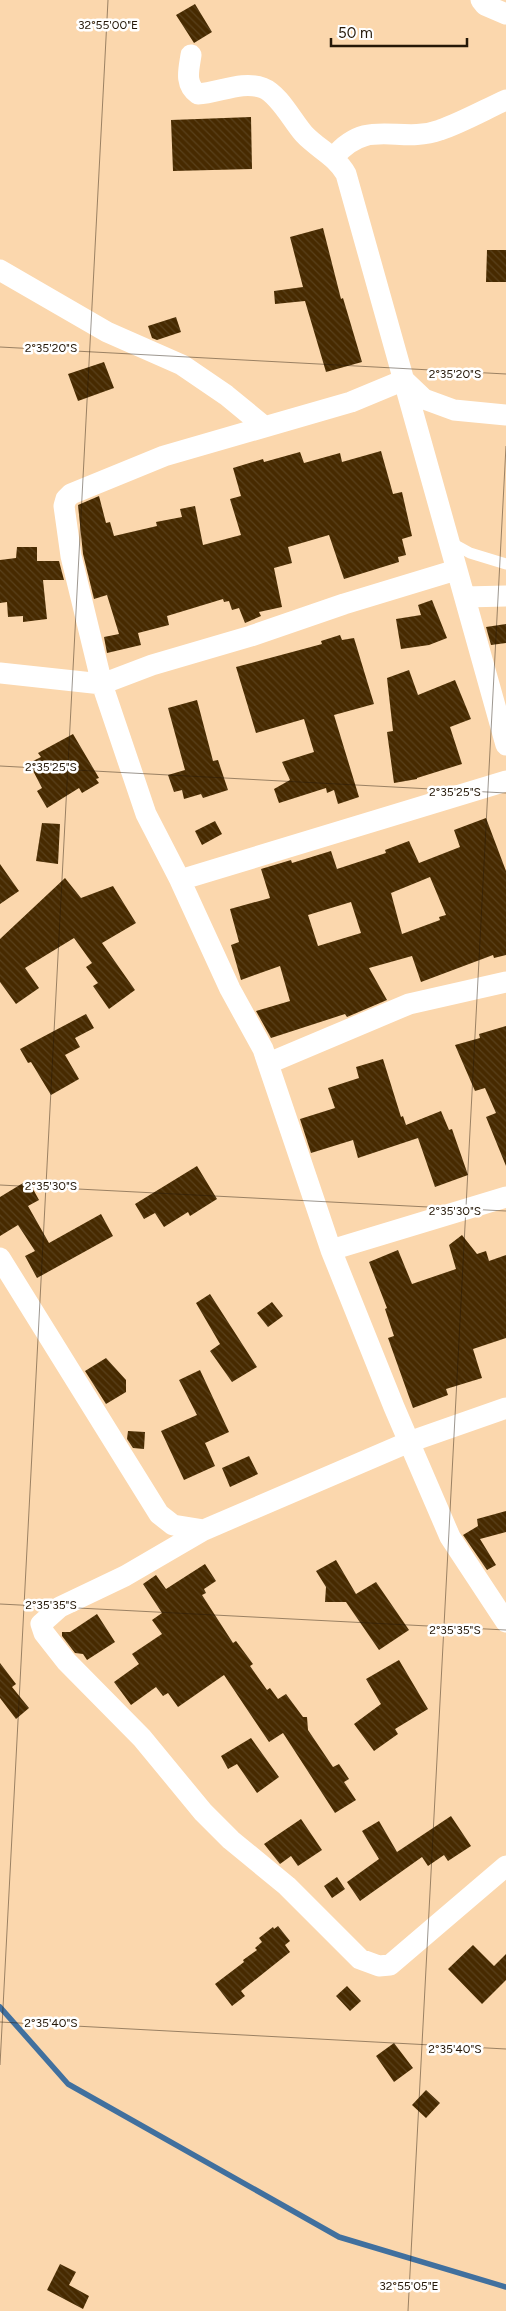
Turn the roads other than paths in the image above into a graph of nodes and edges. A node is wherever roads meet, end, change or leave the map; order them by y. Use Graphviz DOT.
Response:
graph roads {
  1 [pos="481,0"];
  2 [pos="506,14"];
  3 [pos="191,55"];
  4 [pos="506,100"];
  5 [pos="334,158"];
  6 [pos="0,270"];
  7 [pos="404,380"];
  8 [pos="506,415"];
  9 [pos="265,427"];
  10 [pos="448,541"];
  11 [pos="506,564"];
  12 [pos="456,570"];
  13 [pos="506,596"];
  14 [pos="465,597"];
  15 [pos="0,673"];
  16 [pos="102,684"];
  17 [pos="506,745"];
  18 [pos="506,781"];
  19 [pos="180,880"];
  20 [pos="506,982"];
  21 [pos="269,1063"];
  22 [pos="506,1197"];
  23 [pos="331,1250"];
  24 [pos="0,1258"];
  25 [pos="506,1408"];
  26 [pos="409,1442"];
  27 [pos="204,1530"];
  28 [pos="506,1622"];
  29 [pos="506,1866"];
  1 -- 2 [label="street"];
  3 -- 5 [label="street"];
  4 -- 5 [label="street"];
  5 -- 7 [label="street"];
  6 -- 9 [label="street"];
  7 -- 8 [label="street"];
  7 -- 9 [label="street"];
  7 -- 10 [label="street"];
  9 -- 16 [label="street"];
  10 -- 11 [label="lane"];
  10 -- 12 [label="street"];
  12 -- 14 [label="street"];
  12 -- 16 [label="street"];
  13 -- 14 [label="street"];
  14 -- 17 [label="street"];
  15 -- 16 [label="street"];
  16 -- 19 [label="street"];
  18 -- 19 [label="street"];
  19 -- 21 [label="street"];
  20 -- 21 [label="street"];
  21 -- 23 [label="street"];
  22 -- 23 [label="street"];
  23 -- 26 [label="street"];
  24 -- 27 [label="street"];
  25 -- 26 [label="street"];
  26 -- 27 [label="street"];
  26 -- 28 [label="street"];
  27 -- 29 [label="street"];
}
